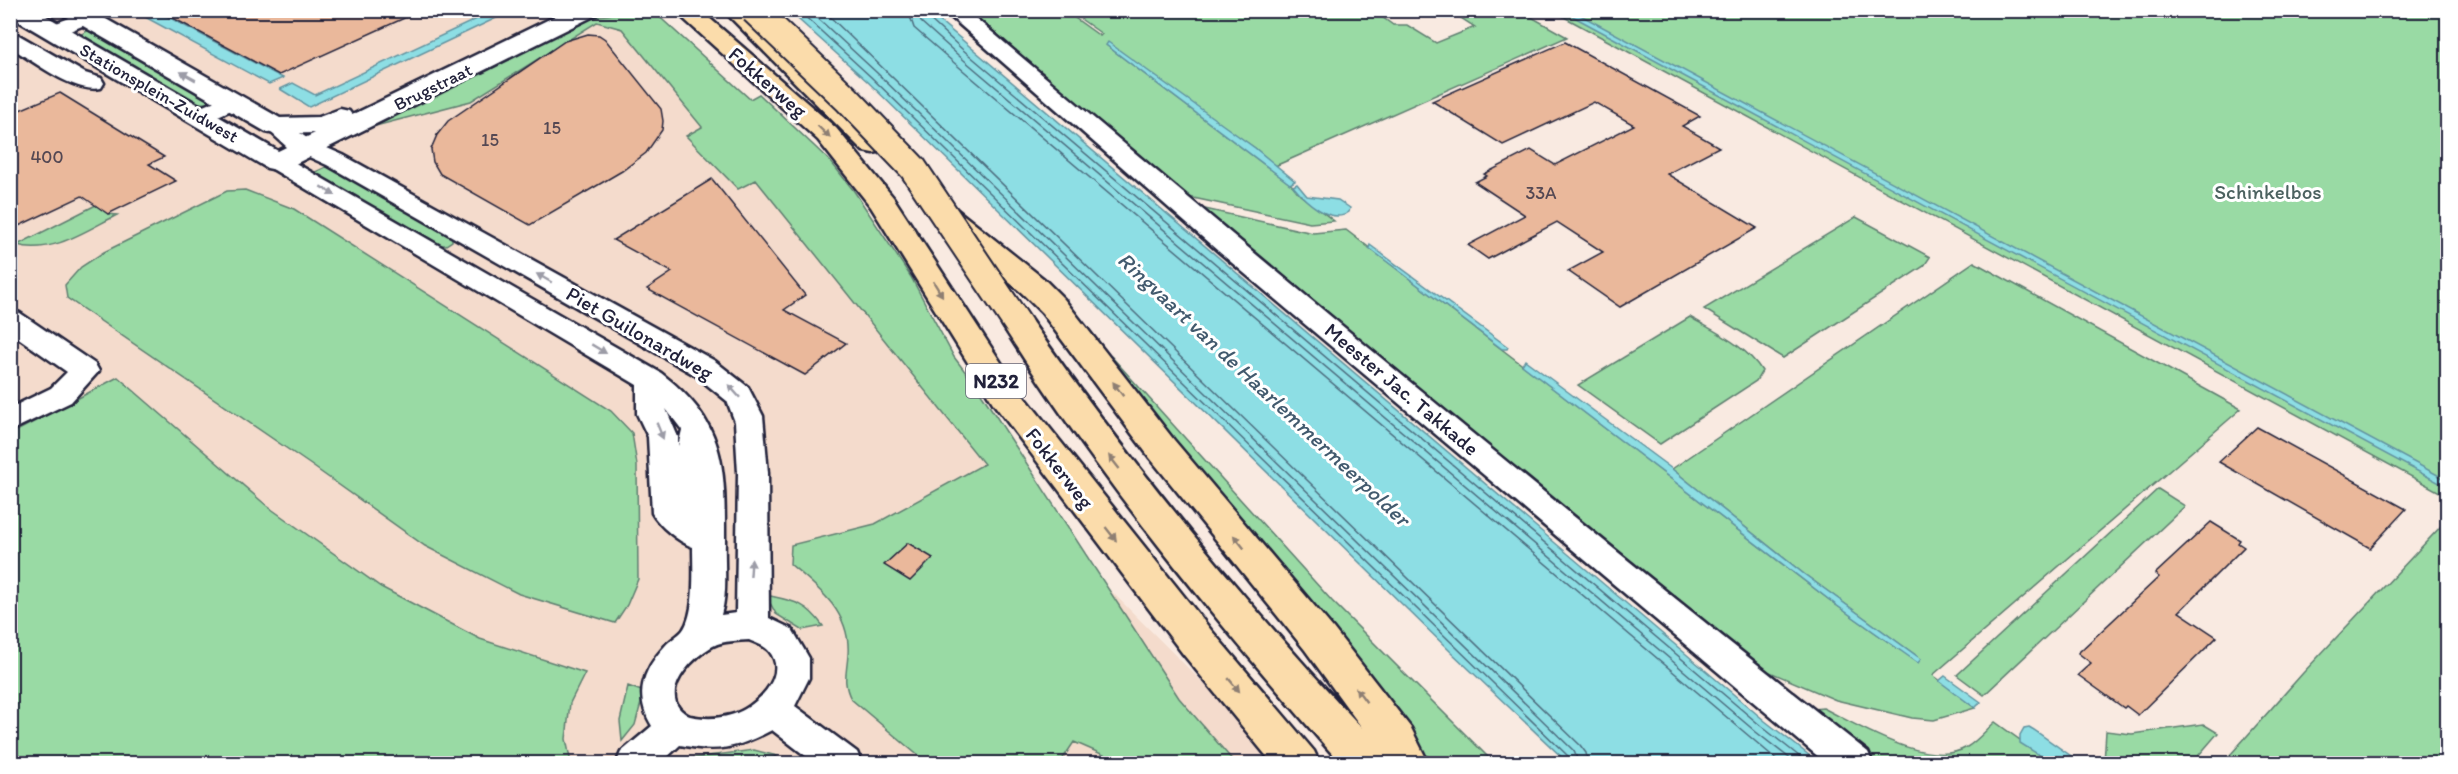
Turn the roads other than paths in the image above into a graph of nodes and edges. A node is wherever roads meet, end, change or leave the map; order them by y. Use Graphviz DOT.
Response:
graph roads {
  1 [pos="18,10"];
  2 [pos="558,10"];
  3 [pos="588,10"];
  4 [pos="685,10"];
  5 [pos="734,10"];
  6 [pos="753,10"];
  7 [pos="953,10"];
  8 [pos="78,14"];
  9 [pos="53,31"];
  10 [pos="10,38"];
  11 [pos="93,83"];
  12 [pos="232,101"];
  13 [pos="199,116"];
  14 [pos="312,138"];
  15 [pos="271,158"];
  16 [pos="10,319"];
  17 [pos="651,380"];
  18 [pos="10,421"];
  19 [pos="698,537"];
  20 [pos="753,626"];
  21 [pos="698,638"];
  22 [pos="773,710"];
  23 [pos="675,728"];
  24 [pos="634,764"];
  25 [pos="843,764"];
  26 [pos="1299,764"];
  27 [pos="1368,764"];
  28 [pos="1407,764"];
  29 [pos="1855,764"];
  1 -- 9 [label="street, Stationsplein-Zuidwest"];
  2 -- 14 [label="street, Brugstraat"];
  3 -- 14 [label="street, Brugstraat"];
  4 -- 26 [label="main road, Fokkerweg / N232, one-way"];
  28 -- 5 [label="main road, one-way"];
  27 -- 6 [label="main road, Fokkerweg / N232, one-way, bridge"];
  7 -- 29 [label="street, Meester Jac. Takkade"];
  8 -- 9 [label="street, Stationsplein-Zuidwest"];
  12 -- 8 [label="street, Stationsplein-Zuidwest, one-way"];
  9 -- 13 [label="street, Stationsplein-Zuidwest"];
  10 -- 11 [label="street, Stationsplein-Zuidwest"];
  12 -- 13 [label="street"];
  12 -- 14 [label="street, Stationsplein-Zuidwest"];
  13 -- 15 [label="street, Stationsplein-Zuidwest"];
  14 -- 15 [label="street, Brugstraat"];
  20 -- 14 [label="street, Piet Guilonardweg, one-way"];
  15 -- 17 [label="street, Piet Guilonardweg, one-way"];
  16 -- 18 [label="street"];
  17 -- 19 [label="street, Piet Guilonardweg, one-way"];
  17 -- 19 [label="street, Piet Guilonardweg"];
  19 -- 21 [label="street, Piet Guilonardweg"];
  20 -- 21 [label="street"];
  20 -- 22 [label="street"];
  21 -- 23 [label="street"];
  22 -- 23 [label="street"];
  22 -- 25 [label="street"];
  23 -- 24 [label="street"];
}
